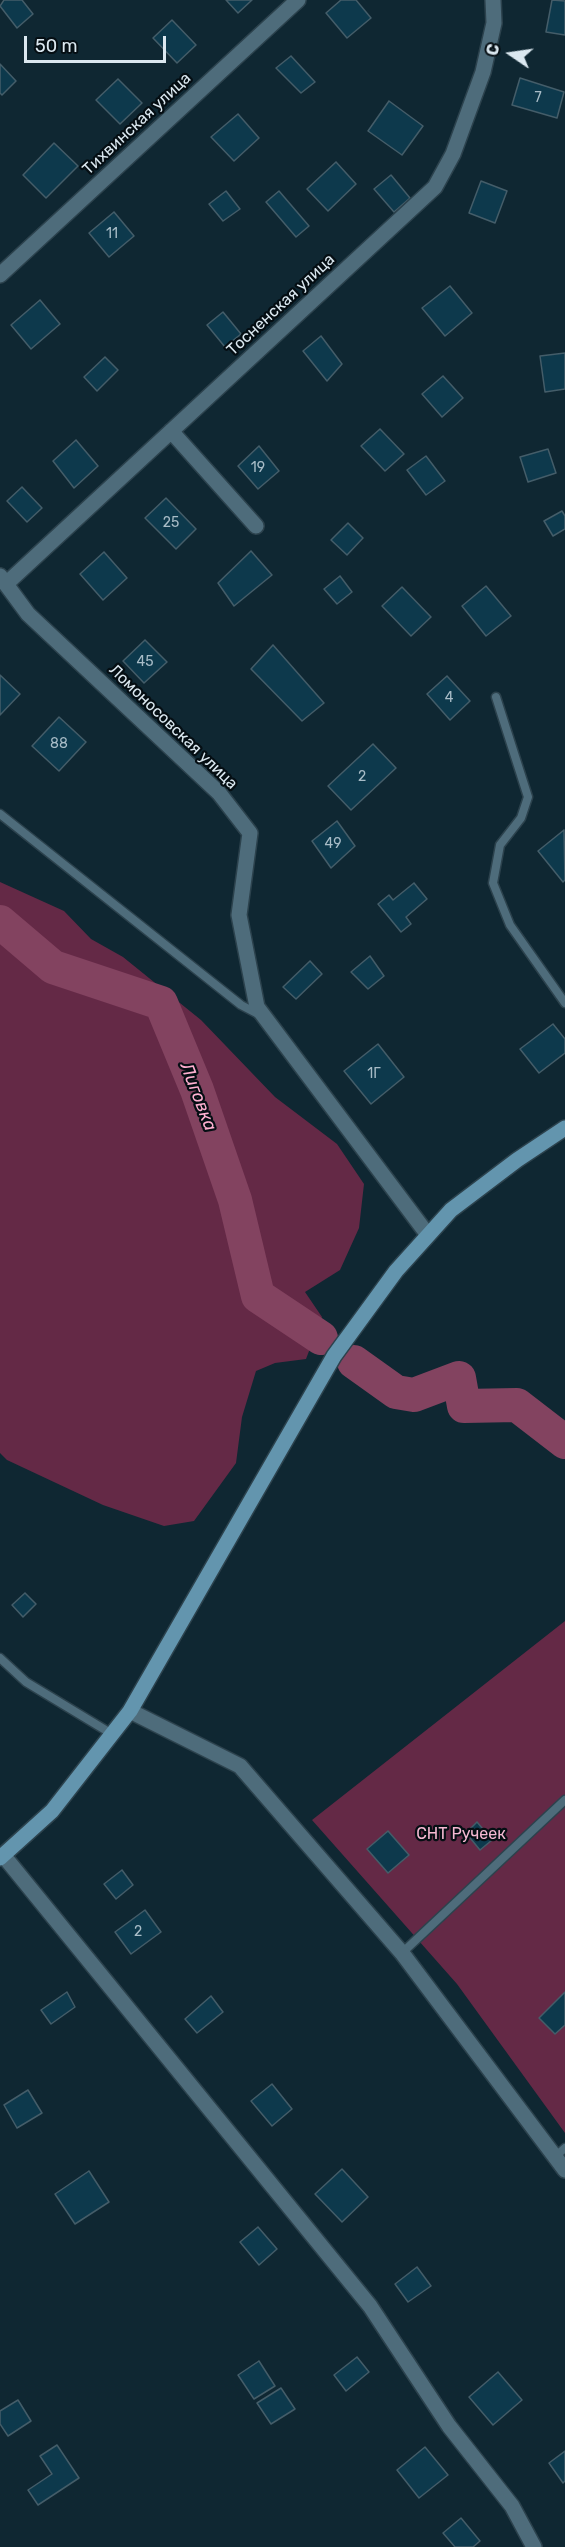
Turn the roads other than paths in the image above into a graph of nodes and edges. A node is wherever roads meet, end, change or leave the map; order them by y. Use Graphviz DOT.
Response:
graph roads {
  1 [pos="298,0"];
  2 [pos="493,0"];
  3 [pos="0,275"];
  4 [pos="171,431"];
  5 [pos="256,526"];
  6 [pos="3,580"];
  7 [pos="496,697"];
  8 [pos="0,814"];
  9 [pos="565,1003"];
  10 [pos="265,1018"];
  11 [pos="565,1128"];
  12 [pos="428,1235"];
  13 [pos="0,1658"];
  14 [pos="130,1711"];
  15 [pos="112,1734"];
  16 [pos="565,1800"];
  17 [pos="2,1856"];
  18 [pos="402,1953"];
  19 [pos="560,2152"];
  20 [pos="565,2170"];
  21 [pos="534,2547"];
  1 -- 3 [label="street, Тихвинская улица"];
  2 -- 4 [label="street, Тосненская улица"];
  4 -- 5 [label="street"];
  4 -- 6 [label="street, Тосненская улица"];
  6 -- 10 [label="street, Ломоносовская улица"];
  7 -- 9 [label="lane"];
  8 -- 10 [label="lane"];
  10 -- 12 [label="street, Ломоносовская улица"];
  11 -- 12 [label="main road"];
  12 -- 14 [label="main road"];
  13 -- 15 [label="lane"];
  14 -- 15 [label="main road"];
  14 -- 18 [label="street"];
  15 -- 17 [label="main road"];
  16 -- 18 [label="lane"];
  17 -- 21 [label="street"];
  18 -- 19 [label="street"];
  19 -- 20 [label="street"];
}
